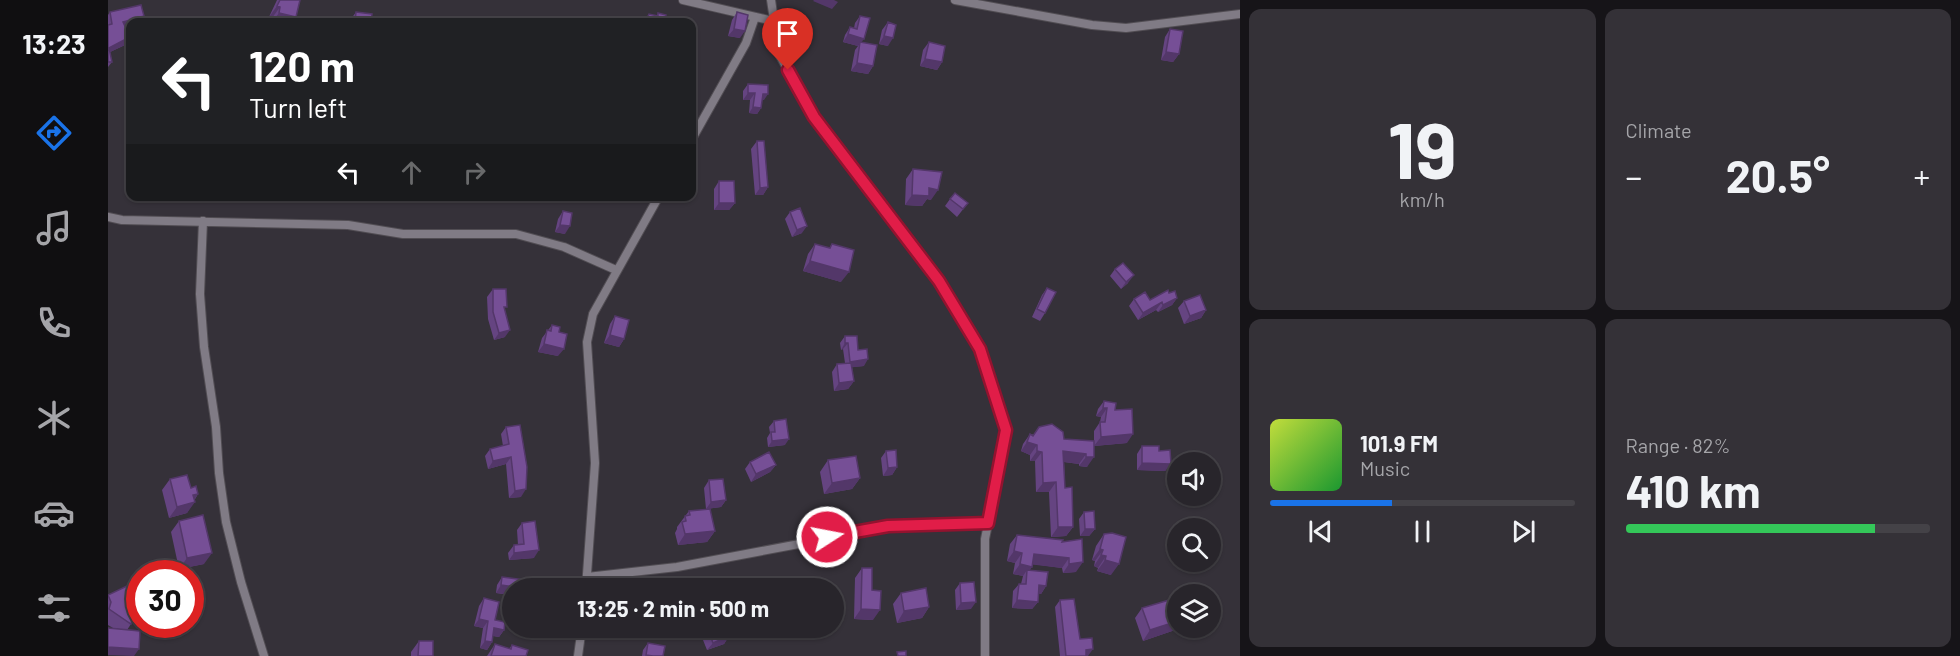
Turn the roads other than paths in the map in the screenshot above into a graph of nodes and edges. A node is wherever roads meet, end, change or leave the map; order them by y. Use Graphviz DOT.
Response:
graph roads {
  1 [pos="683,0"];
  2 [pos="771,0"];
  3 [pos="955,0"];
  4 [pos="1240,14"];
  5 [pos="755,17"];
  6 [pos="773,21"];
  7 [pos="696,132"];
  8 [pos="655,201"];
  9 [pos="108,217"];
  10 [pos="203,221"];
  11 [pos="616,270"];
  12 [pos="988,523"];
  13 [pos="587,577"];
  14 [pos="580,638"];
  15 [pos="264,656"];
  16 [pos="578,656"];
  17 [pos="985,656"];
  1 -- 5 [label="street"];
  2 -- 6 [label="street"];
  3 -- 4 [label="street"];
  5 -- 6 [label="street"];
  5 -- 7 [label="street"];
  6 -- 12 [label="street"];
  8 -- 11 [label="street"];
  9 -- 10 [label="street"];
  10 -- 11 [label="street"];
  10 -- 15 [label="street"];
  11 -- 13 [label="street"];
  12 -- 13 [label="street"];
  12 -- 17 [label="street"];
  14 -- 16 [label="street"];
}
